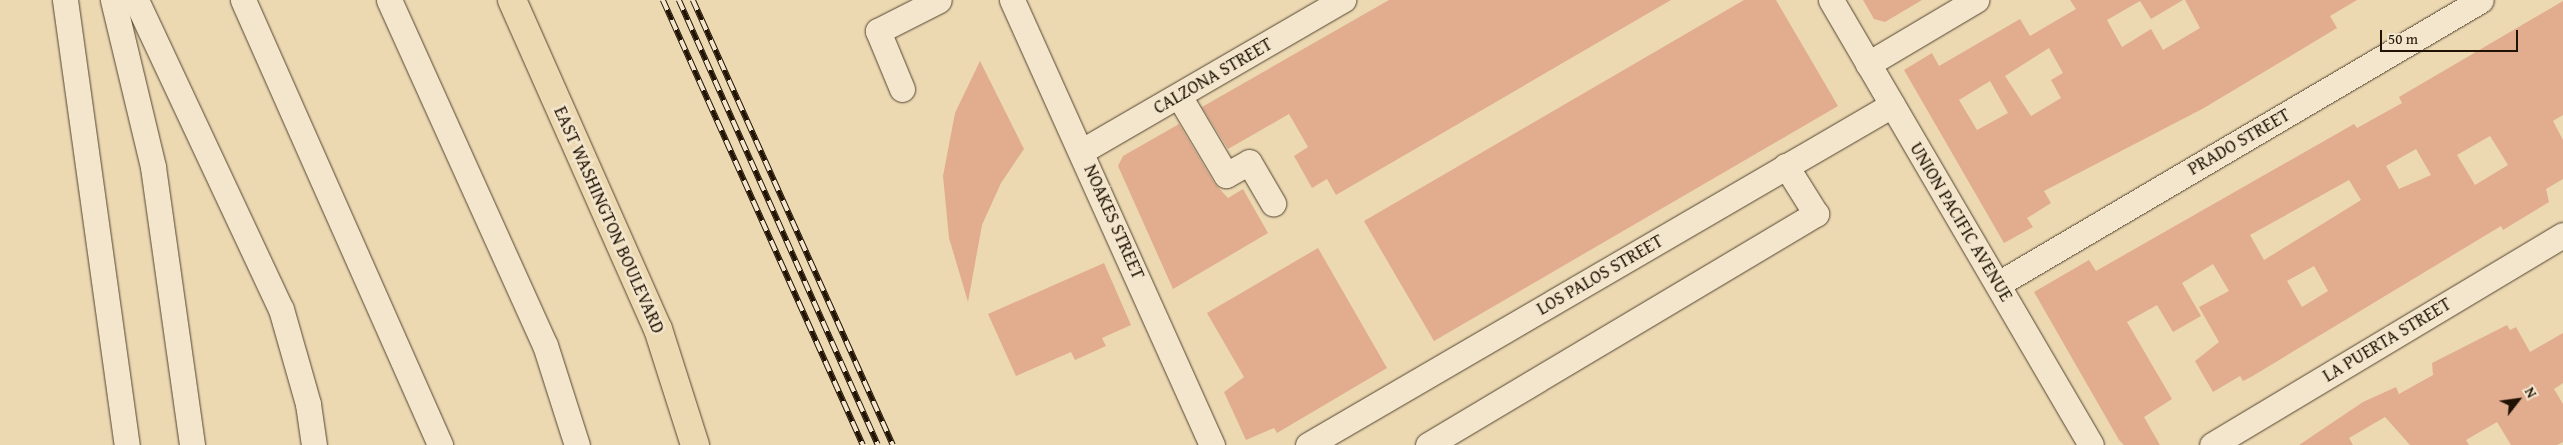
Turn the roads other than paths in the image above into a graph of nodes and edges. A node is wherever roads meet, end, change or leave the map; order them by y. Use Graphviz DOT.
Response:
graph roads {
  1 [pos="65,0"];
  2 [pos="114,0"];
  3 [pos="136,0"];
  4 [pos="243,0"];
  5 [pos="389,0"];
  6 [pos="512,0"];
  7 [pos="939,0"];
  8 [pos="1012,0"];
  9 [pos="1344,0"];
  10 [pos="1831,0"];
  11 [pos="1976,0"];
  12 [pos="2481,0"];
  13 [pos="1868,64"];
  14 [pos="902,89"];
  15 [pos="1178,96"];
  16 [pos="1892,105"];
  17 [pos="1082,151"];
  18 [pos="1786,166"];
  19 [pos="1273,203"];
  20 [pos="2563,235"];
  21 [pos="1998,284"];
  22 [pos="1318,443"];
  23 [pos="127,445"];
  24 [pos="192,445"];
  25 [pos="314,445"];
  26 [pos="440,445"];
  27 [pos="577,445"];
  28 [pos="695,445"];
  29 [pos="1212,445"];
  30 [pos="1428,445"];
  31 [pos="2091,445"];
  32 [pos="2212,445"];
  1 -- 23 [label="street"];
  2 -- 24 [label="street"];
  3 -- 25 [label="street"];
  4 -- 26 [label="street"];
  5 -- 27 [label="street"];
  6 -- 28 [label="main road, EAST WASHINGTON BOULEVARD"];
  7 -- 14 [label="street"];
  8 -- 17 [label="street, NOAKES STREET"];
  9 -- 15 [label="street, CALZONA STREET"];
  10 -- 13 [label="street, UNION PACIFIC AVENUE"];
  11 -- 13 [label="street"];
  12 -- 21 [label="street, PRADO STREET"];
  13 -- 16 [label="street, UNION PACIFIC AVENUE"];
  15 -- 17 [label="street, CALZONA STREET"];
  15 -- 19 [label="street"];
  16 -- 18 [label="street, LOS PALOS STREET"];
  16 -- 21 [label="street, UNION PACIFIC AVENUE"];
  17 -- 29 [label="street, NOAKES STREET"];
  18 -- 22 [label="street, LOS PALOS STREET"];
  18 -- 30 [label="street"];
  20 -- 32 [label="street, LA PUERTA STREET"];
  21 -- 31 [label="street, UNION PACIFIC AVENUE"];
}
